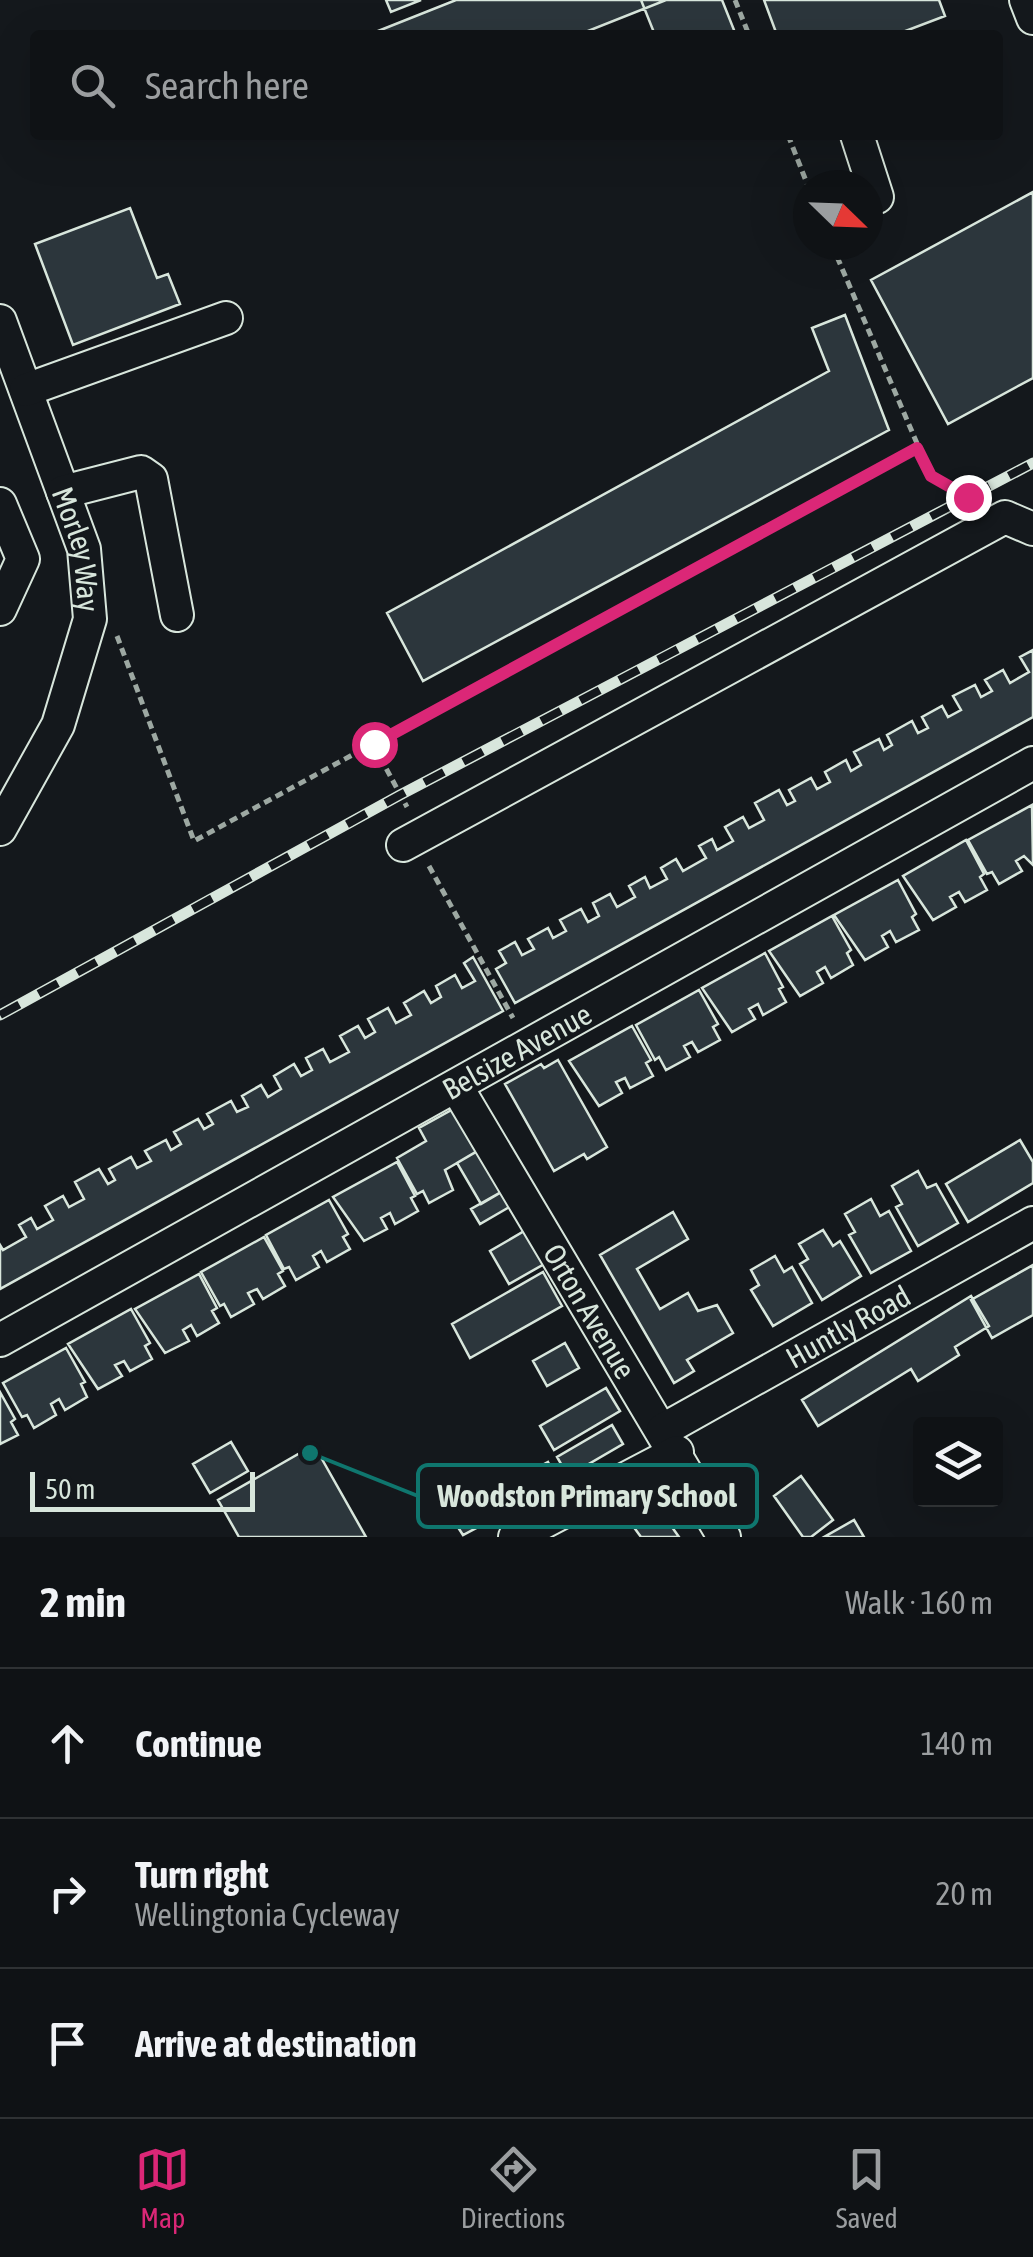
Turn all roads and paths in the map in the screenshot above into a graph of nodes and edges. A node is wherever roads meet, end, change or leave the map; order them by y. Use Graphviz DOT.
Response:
graph roads {
  1 [pos="735,0"];
  2 [pos="1026,0"];
  3 [pos="1033,18"];
  4 [pos="747,30"];
  5 [pos="790,140"];
  6 [pos="858,140"];
  7 [pos="802,170"];
  8 [pos="868,170"];
  9 [pos="838,260"];
  10 [pos="226,318"];
  11 [pos="0,321"];
  12 [pos="26,390"];
  13 [pos="917,448"];
  14 [pos="63,492"];
  15 [pos="0,504"];
  16 [pos="1019,523"];
  17 [pos="0,609"];
  18 [pos="177,616"];
  19 [pos="112,622"];
  20 [pos="374,744"];
  21 [pos="1033,764"];
  22 [pos="0,829"];
  23 [pos="409,842"];
  24 [pos="529,1047"];
  25 [pos="456,1086"];
  26 [pos="1033,1223"];
  27 [pos="0,1340"];
  28 [pos="670,1441"];
  29 [pos="516,1537"];
  30 [pos="724,1537"];
  1 -- 4 [label="path"];
  2 -- 3 [label="street"];
  5 -- 7 [label="path"];
  6 -- 8 [label="street"];
  9 -- 13 [label="path"];
  10 -- 12 [label="street"];
  11 -- 12 [label="street, Morley Way"];
  12 -- 14 [label="street, Morley Way"];
  13 -- 16 [label="path"];
  13 -- 20 [label="path"];
  14 -- 18 [label="street"];
  14 -- 22 [label="street, Morley Way"];
  15 -- 17 [label="street"];
  16 -- 23 [label="street"];
  19 -- 20 [label="path"];
  20 -- 23 [label="path"];
  21 -- 24 [label="street, Belsize Avenue"];
  23 -- 24 [label="path"];
  24 -- 25 [label="street, Belsize Avenue"];
  25 -- 27 [label="street, Belsize Avenue"];
  25 -- 28 [label="street, Orton Avenue"];
  26 -- 28 [label="street, Huntly Road"];
  28 -- 29 [label="street, Huntly Road"];
  28 -- 30 [label="street, Orton Avenue"];
}
